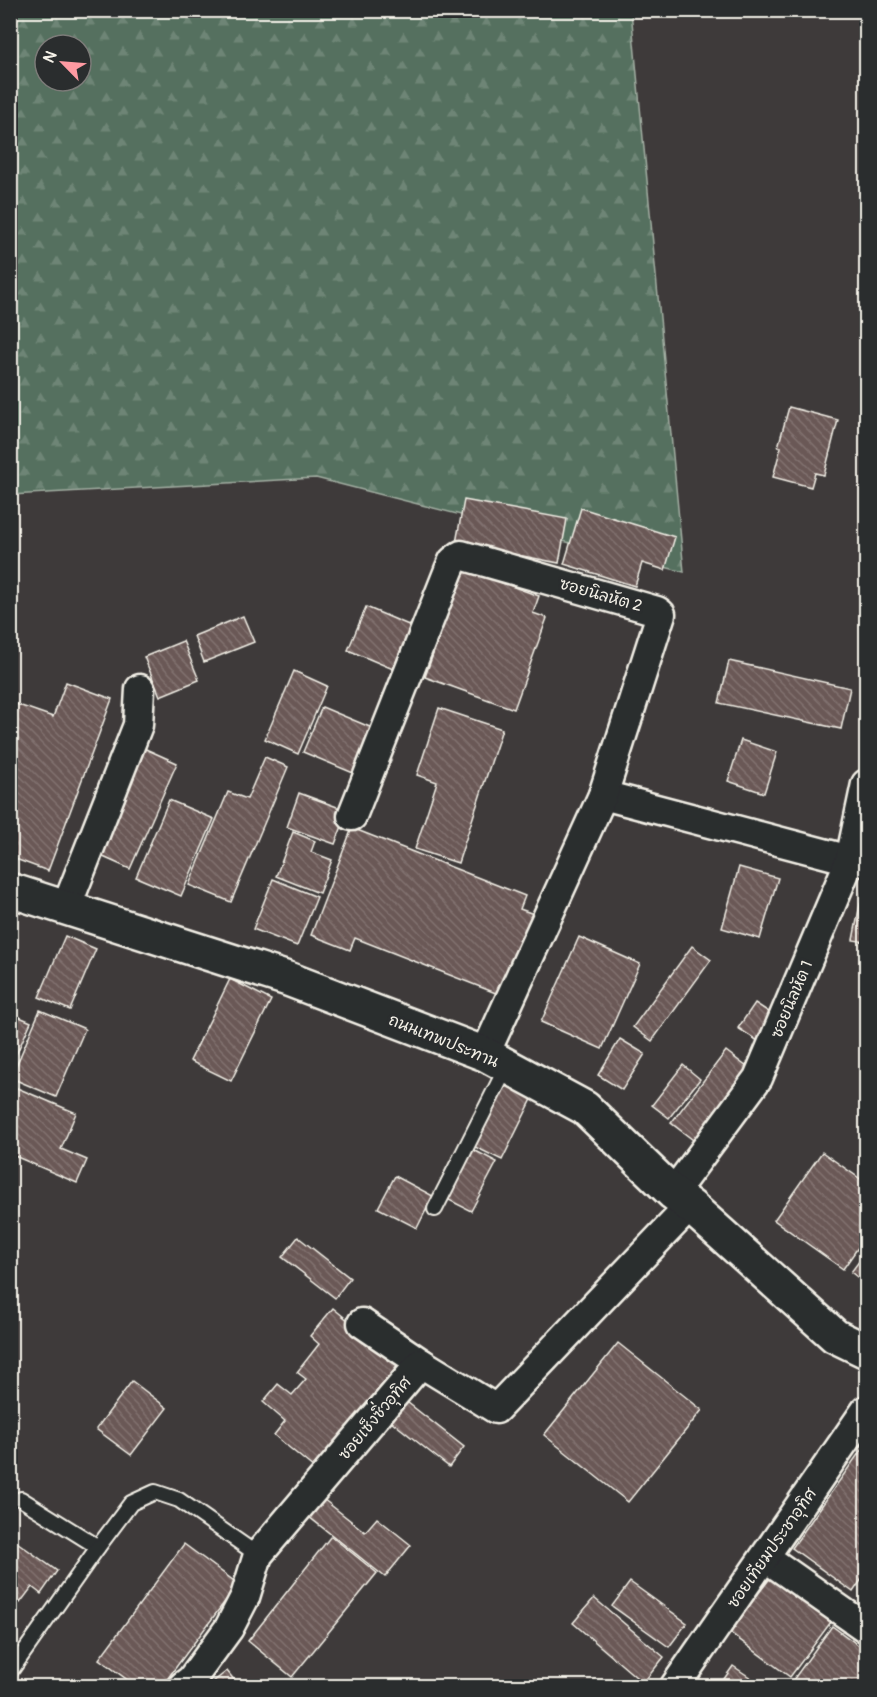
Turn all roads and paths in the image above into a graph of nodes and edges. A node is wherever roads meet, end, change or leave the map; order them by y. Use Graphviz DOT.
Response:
graph roads {
  1 [pos="141,688"];
  2 [pos="867,784"];
  3 [pos="603,795"];
  4 [pos="352,816"];
  5 [pos="858,861"];
  6 [pos="10,890"];
  7 [pos="66,908"];
  8 [pos="496,1060"];
  9 [pos="681,1199"];
  10 [pos="435,1209"];
  11 [pos="362,1323"];
  12 [pos="867,1351"];
  13 [pos="421,1363"];
  14 [pos="867,1410"];
  15 [pos="21,1499"];
  16 [pos="98,1547"];
  17 [pos="258,1555"];
  18 [pos="765,1557"];
  19 [pos="862,1616"];
  20 [pos="10,1672"];
  21 [pos="183,1686"];
  22 [pos="675,1686"];
  1 -- 7 [label="street"];
  2 -- 5 [label="street, ซอยนิลหัต 1"];
  3 -- 4 [label="street, ซอยนิลหัต 2"];
  3 -- 5 [label="street"];
  3 -- 8 [label="street, ซอยนิลหัต 2"];
  5 -- 9 [label="street, ซอยนิลหัต 1"];
  6 -- 7 [label="street, ถนนเทพประทาน"];
  7 -- 8 [label="street, ถนนเทพประทาน"];
  8 -- 9 [label="street, ถนนเทพประทาน"];
  8 -- 10 [label="lane"];
  9 -- 12 [label="street, ถนนเทพประทาน"];
  9 -- 13 [label="street, ซอยเซ็งซิ่วอุทิศ"];
  11 -- 13 [label="street"];
  13 -- 17 [label="street, ซอยเซ็งซิ่วอุทิศ"];
  14 -- 18 [label="street, ซอยเทียมประชาอุทิศ"];
  15 -- 16 [label="lane"];
  16 -- 17 [label="lane"];
  16 -- 20 [label="lane"];
  17 -- 21 [label="street, ซอยเซ็งซิ่วอุทิศ"];
  18 -- 19 [label="street"];
  18 -- 22 [label="street, ซอยเทียมประชาอุทิศ"];
}
